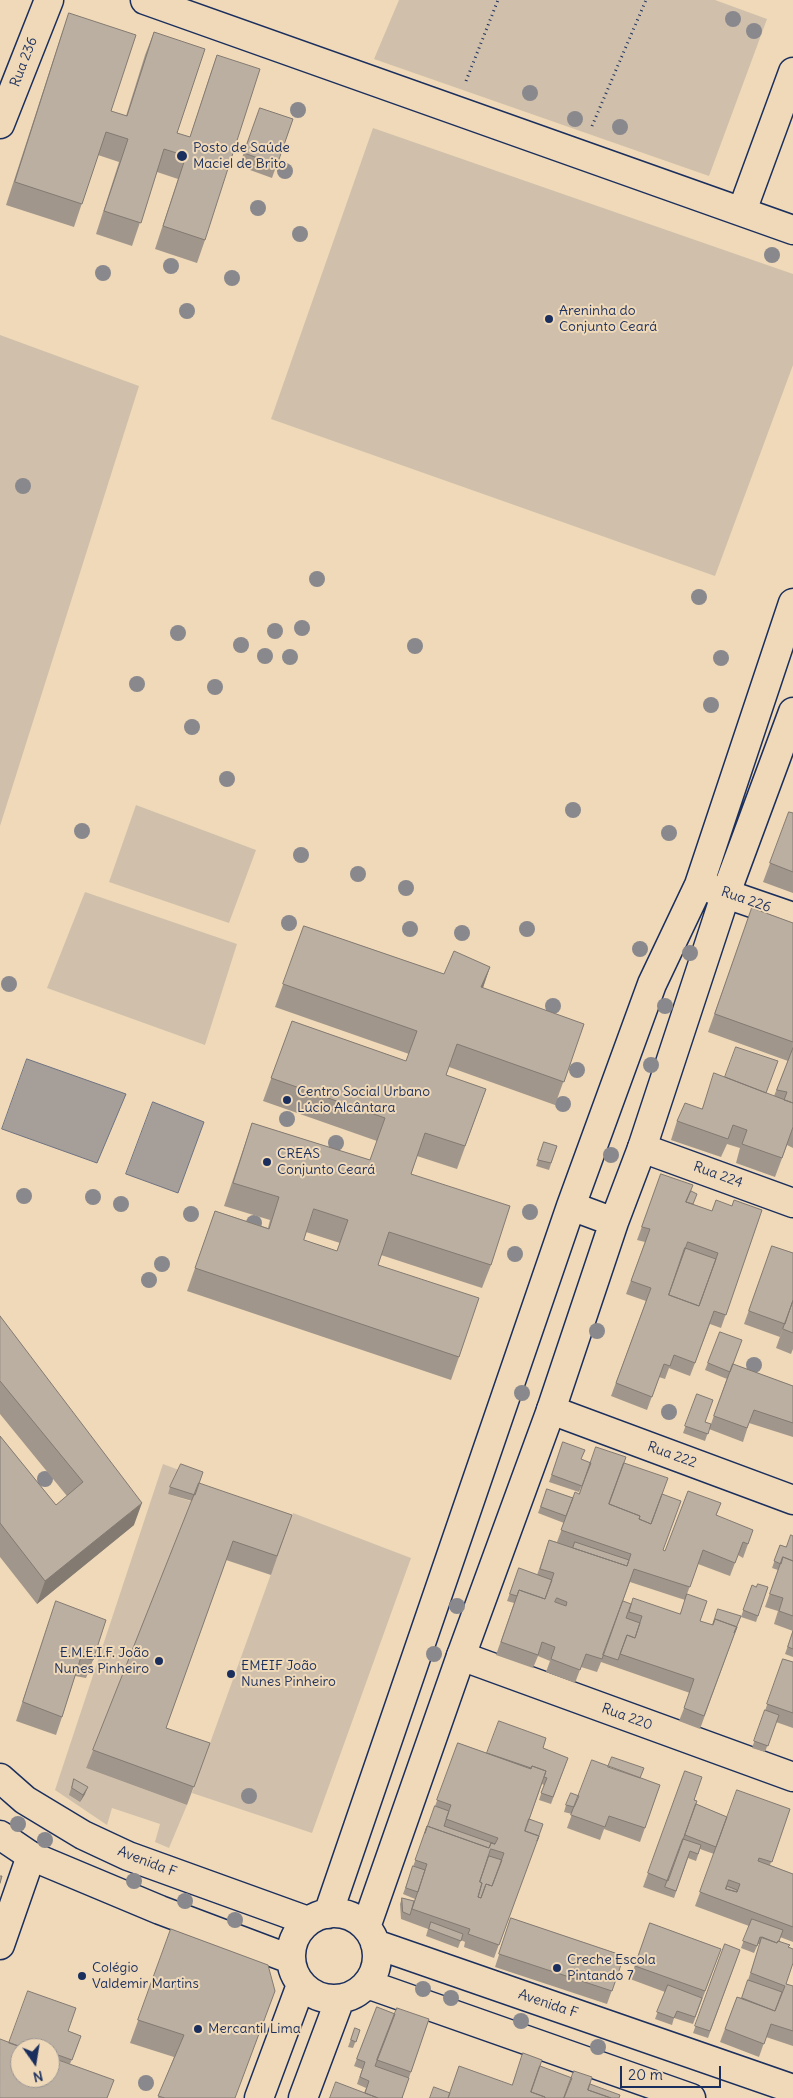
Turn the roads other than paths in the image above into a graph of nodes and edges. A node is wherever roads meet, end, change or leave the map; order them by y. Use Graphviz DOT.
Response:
graph roads {
  1 [pos="49,0"];
  2 [pos="145,0"];
  3 [pos="793,72"];
  4 [pos="0,124"];
  5 [pos="742,211"];
  6 [pos="793,230"];
  7 [pos="793,603"];
  8 [pos="793,712"];
  9 [pos="699,885"];
  10 [pos="726,893"];
  11 [pos="793,917"];
  12 [pos="642,1148"];
  13 [pos="793,1203"];
  14 [pos="571,1206"];
  15 [pos="614,1222"];
  16 [pos="551,1410"];
  17 [pos="793,1500"];
  18 [pos="461,1656"];
  19 [pos="793,1777"];
  20 [pos="0,1778"];
  21 [pos="0,1835"];
  22 [pos="31,1856"];
  23 [pos="317,1917"];
  24 [pos="370,1936"];
  25 [pos="0,1945"];
  26 [pos="295,1971"];
  27 [pos="354,1992"];
  28 [pos="793,2089"];
  29 [pos="259,2098"];
  30 [pos="302,2098"];
  31 [pos="691,2098"];
  1 -- 4 [label="street, Rua 236"];
  2 -- 5 [label="street"];
  3 -- 5 [label="street"];
  5 -- 6 [label="street"];
  7 -- 9 [label="street"];
  8 -- 10 [label="street"];
  9 -- 10 [label="street, Rua 226"];
  9 -- 14 [label="street"];
  10 -- 11 [label="street, Rua 226"];
  10 -- 12 [label="street"];
  12 -- 13 [label="street, Rua 224"];
  12 -- 15 [label="street"];
  14 -- 15 [label="street"];
  14 -- 23 [label="street"];
  15 -- 16 [label="street"];
  16 -- 17 [label="street, Rua 222"];
  16 -- 18 [label="street"];
  18 -- 19 [label="street, Rua 220"];
  18 -- 24 [label="street"];
  20 -- 23 [label="street, Avenida F"];
  21 -- 22 [label="street"];
  22 -- 25 [label="street"];
  22 -- 26 [label="street"];
  23 -- 24 [label="street, Avenida F"];
  23 -- 26 [label="street"];
  24 -- 27 [label="street"];
  24 -- 28 [label="street, Avenida F"];
  26 -- 27 [label="street"];
  26 -- 29 [label="street"];
  27 -- 30 [label="street"];
  27 -- 31 [label="street"];
}
